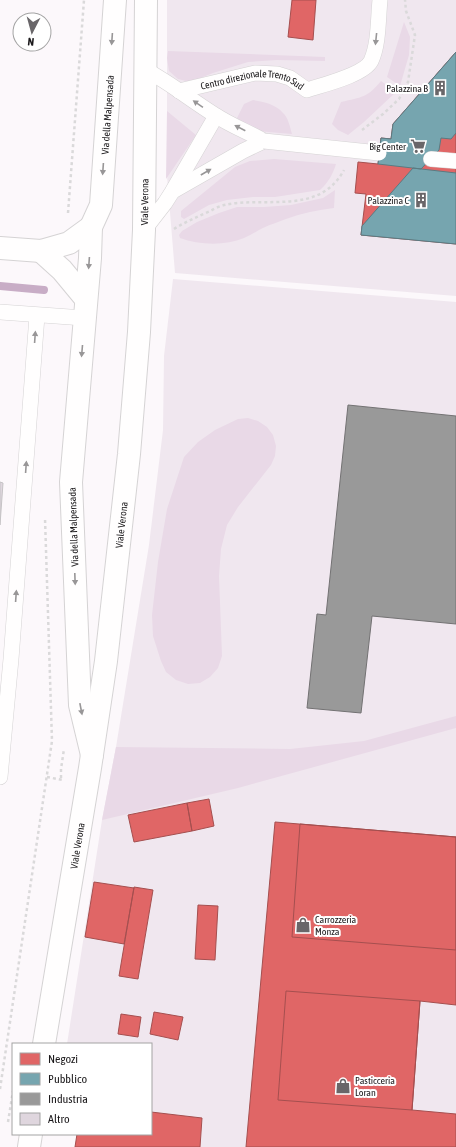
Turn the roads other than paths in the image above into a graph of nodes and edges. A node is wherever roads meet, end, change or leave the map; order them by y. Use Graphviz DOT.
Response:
graph roads {
  1 [pos="115,0"];
  2 [pos="146,0"];
  3 [pos="380,0"];
  4 [pos="146,70"];
  5 [pos="179,91"];
  6 [pos="216,116"];
  7 [pos="264,141"];
  8 [pos="379,153"];
  9 [pos="431,159"];
  10 [pos="456,161"];
  11 [pos="172,192"];
  12 [pos="91,227"];
  13 [pos="144,230"];
  14 [pos="0,248"];
  15 [pos="41,251"];
  16 [pos="85,308"];
  17 [pos="0,312"];
  18 [pos="37,316"];
  19 [pos="6,635"];
  20 [pos="92,755"];
  21 [pos="0,777"];
  22 [pos="44,1043"];
  23 [pos="30,1135"];
  24 [pos="29,1147"];
  1 -- 12 [label="main road, Via della Malpensada, one-way"];
  2 -- 4 [label="main road, Viale Verona"];
  3 -- 5 [label="lane, Centro direzionale Trento Sud, one-way"];
  4 -- 5 [label="lane"];
  4 -- 13 [label="main road, Viale Verona"];
  6 -- 5 [label="lane, Centro direzionale Trento Sud, one-way"];
  7 -- 6 [label="lane, Centro direzionale Trento Sud, one-way"];
  6 -- 11 [label="lane"];
  7 -- 8 [label="lane, bridge"];
  11 -- 7 [label="lane, one-way"];
  9 -- 10 [label="lane"];
  11 -- 13 [label="lane"];
  12 -- 15 [label="main road, Via della Malpensada"];
  12 -- 16 [label="main road, Via della Malpensada, one-way"];
  13 -- 20 [label="main road, Viale Verona"];
  14 -- 15 [label="main road, Via della Malpensada"];
  15 -- 16 [label="main road"];
  16 -- 18 [label="lane"];
  16 -- 20 [label="main road, Via della Malpensada, one-way"];
  17 -- 18 [label="lane"];
  19 -- 18 [label="lane, one-way"];
  19 -- 21 [label="lane"];
  20 -- 22 [label="main road, Viale Verona"];
  23 -- 24 [label="main road"];
}
